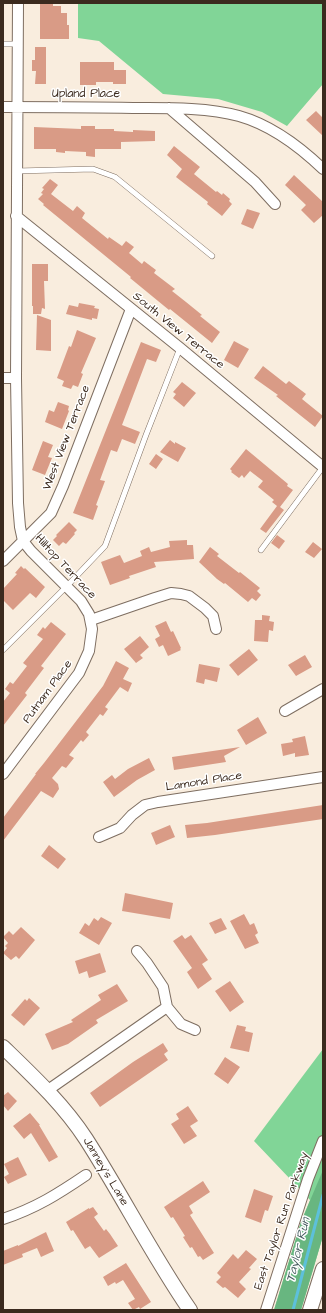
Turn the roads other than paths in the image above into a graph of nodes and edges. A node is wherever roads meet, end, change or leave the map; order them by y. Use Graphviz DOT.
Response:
graph roads {
  1 [pos="18,3"];
  2 [pos="3,44"];
  3 [pos="18,44"];
  4 [pos="3,107"];
  5 [pos="17,107"];
  6 [pos="169,108"];
  7 [pos="323,169"];
  8 [pos="17,171"];
  9 [pos="275,204"];
  10 [pos="16,216"];
  11 [pos="212,256"];
  12 [pos="131,309"];
  13 [pos="180,348"];
  14 [pos="3,378"];
  15 [pos="16,378"];
  16 [pos="323,467"];
  17 [pos="23,541"];
  18 [pos="262,550"];
  19 [pos="3,561"];
  20 [pos="67,586"];
  21 [pos="91,620"];
  22 [pos="216,629"];
  23 [pos="3,650"];
  24 [pos="323,688"];
  25 [pos="285,711"];
  26 [pos="3,774"];
  27 [pos="323,777"];
  28 [pos="99,837"];
  29 [pos="137,951"];
  30 [pos="167,1007"];
  31 [pos="194,1030"];
  32 [pos="3,1047"];
  33 [pos="48,1090"];
  34 [pos="323,1141"];
  35 [pos="86,1175"];
  36 [pos="3,1218"];
  37 [pos="323,1269"];
  38 [pos="190,1310"];
  39 [pos="266,1310"];
  40 [pos="310,1310"];
  1 -- 3 [label="street, Hilltop Terrace"];
  2 -- 3 [label="lane"];
  3 -- 5 [label="street, Hilltop Terrace"];
  4 -- 5 [label="street, Upland Place"];
  5 -- 6 [label="street, Upland Place"];
  5 -- 8 [label="street, Hilltop Terrace"];
  6 -- 7 [label="street, Upland Place"];
  6 -- 9 [label="street"];
  8 -- 10 [label="street, Hilltop Terrace"];
  8 -- 11 [label="lane"];
  10 -- 12 [label="street, South View Terrace"];
  10 -- 15 [label="street, Hilltop Terrace"];
  12 -- 13 [label="street, South View Terrace"];
  12 -- 17 [label="street, West View Terrace"];
  13 -- 16 [label="street, South View Terrace"];
  13 -- 20 [label="lane"];
  14 -- 15 [label="street"];
  15 -- 17 [label="street, Hilltop Terrace"];
  16 -- 18 [label="lane"];
  17 -- 19 [label="street, West View Terrace"];
  17 -- 20 [label="street, Hilltop Terrace"];
  20 -- 21 [label="street, Hilltop Terrace"];
  20 -- 23 [label="lane"];
  21 -- 22 [label="street"];
  21 -- 26 [label="street, Putnam Place"];
  24 -- 25 [label="street"];
  27 -- 28 [label="street, Lamond Place"];
  29 -- 30 [label="street"];
  30 -- 31 [label="street"];
  30 -- 33 [label="street"];
  32 -- 33 [label="main road, Janney's Lane"];
  33 -- 38 [label="main road, Janney's Lane"];
  34 -- 39 [label="street, East Taylor Run Parkway"];
  35 -- 36 [label="street"];
  37 -- 40 [label="main road"];
}
